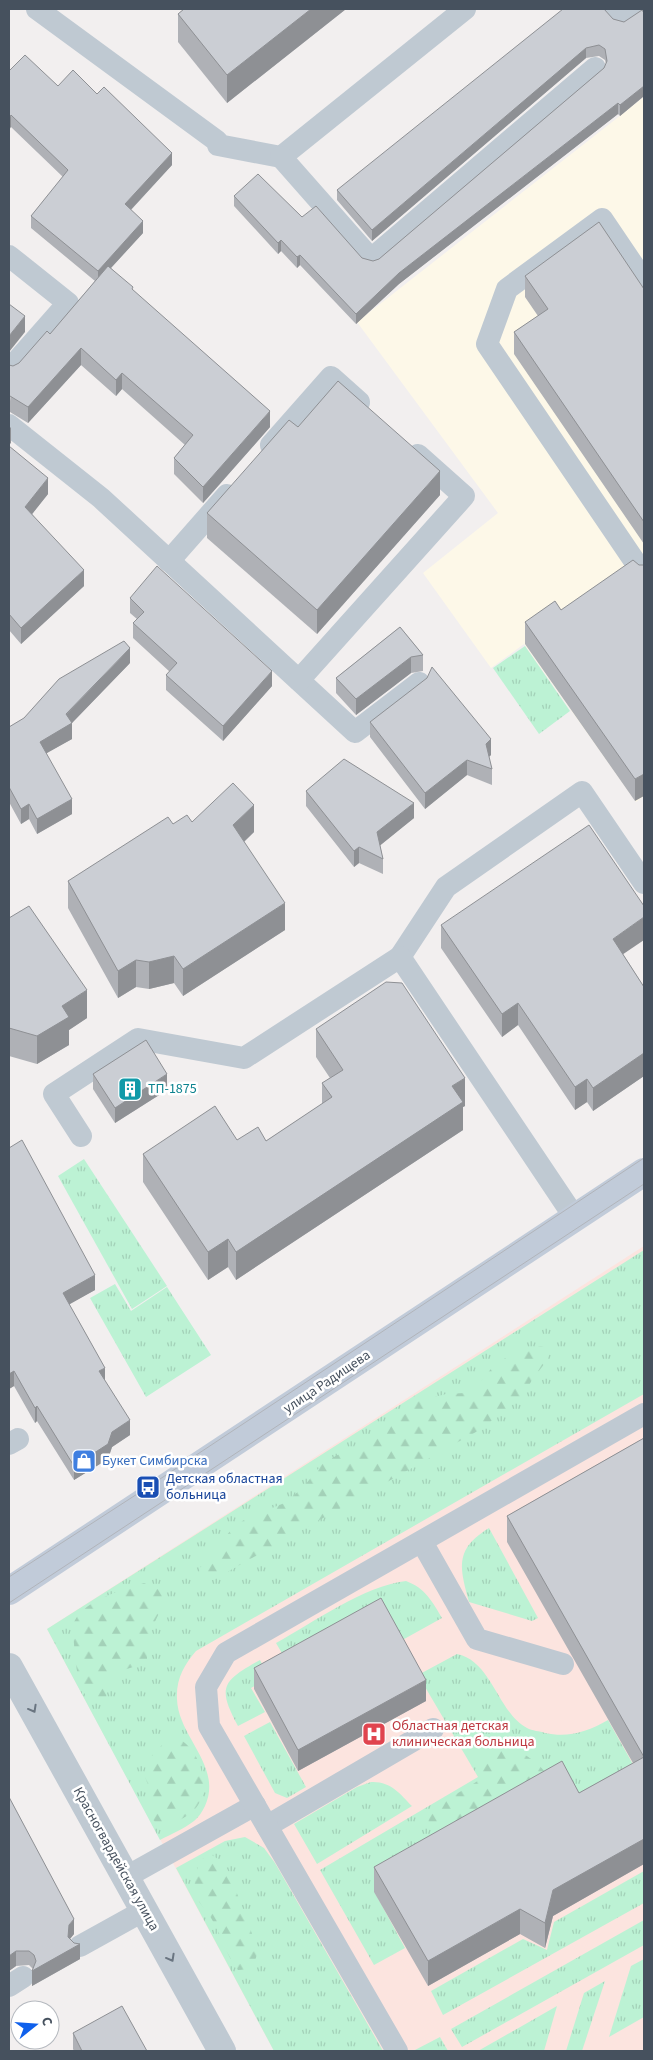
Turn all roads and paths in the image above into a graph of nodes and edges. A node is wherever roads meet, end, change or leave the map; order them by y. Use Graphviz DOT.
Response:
graph roads {
  1 [pos="37,9"];
  2 [pos="465,9"];
  3 [pos="612,9"];
  4 [pos="636,9"];
  5 [pos="595,68"];
  6 [pos="281,157"];
  7 [pos="9,256"];
  8 [pos="644,281"];
  9 [pos="9,370"];
  10 [pos="376,416"];
  11 [pos="9,425"];
  12 [pos="405,443"];
  13 [pos="259,459"];
  14 [pos="240,481"];
  15 [pos="169,561"];
  16 [pos="644,575"];
  17 [pos="298,680"];
  18 [pos="419,683"];
  19 [pos="644,884"];
  20 [pos="400,958"];
  21 [pos="81,1136"];
  22 [pos="644,1172"];
  23 [pos="575,1218"];
  24 [pos="644,1414"];
  25 [pos="422,1542"];
  26 [pos="9,1591"];
  27 [pos="563,1664"];
  28 [pos="9,1666"];
  29 [pos="432,1729"];
  30 [pos="255,1806"];
  31 [pos="267,1826"];
  32 [pos="126,1877"];
  33 [pos="145,1910"];
  34 [pos="80,1946"];
  35 [pos="222,2051"];
  36 [pos="397,2051"];
  1 -- 6 [label="lane"];
  2 -- 6 [label="lane"];
  3 -- 4 [label="lane"];
  5 -- 6 [label="lane"];
  7 -- 9 [label="lane"];
  8 -- 16 [label="lane"];
  10 -- 13 [label="lane"];
  11 -- 15 [label="lane"];
  12 -- 17 [label="lane"];
  14 -- 15 [label="lane"];
  15 -- 17 [label="lane"];
  17 -- 18 [label="lane"];
  19 -- 20 [label="lane"];
  20 -- 21 [label="lane"];
  20 -- 23 [label="lane"];
  22 -- 23 [label="street, улица Радищева"];
  23 -- 26 [label="street, улица Радищева"];
  24 -- 25 [label="lane"];
  25 -- 27 [label="lane"];
  25 -- 30 [label="lane"];
  28 -- 32 [label="street, Красногвардейская улица, one-way"];
  29 -- 31 [label="lane"];
  30 -- 31 [label="lane"];
  30 -- 32 [label="lane"];
  31 -- 36 [label="lane"];
  32 -- 33 [label="street, Красногвардейская улица"];
  33 -- 34 [label="lane"];
  33 -- 35 [label="street, Красногвардейская улица, one-way"];
}
